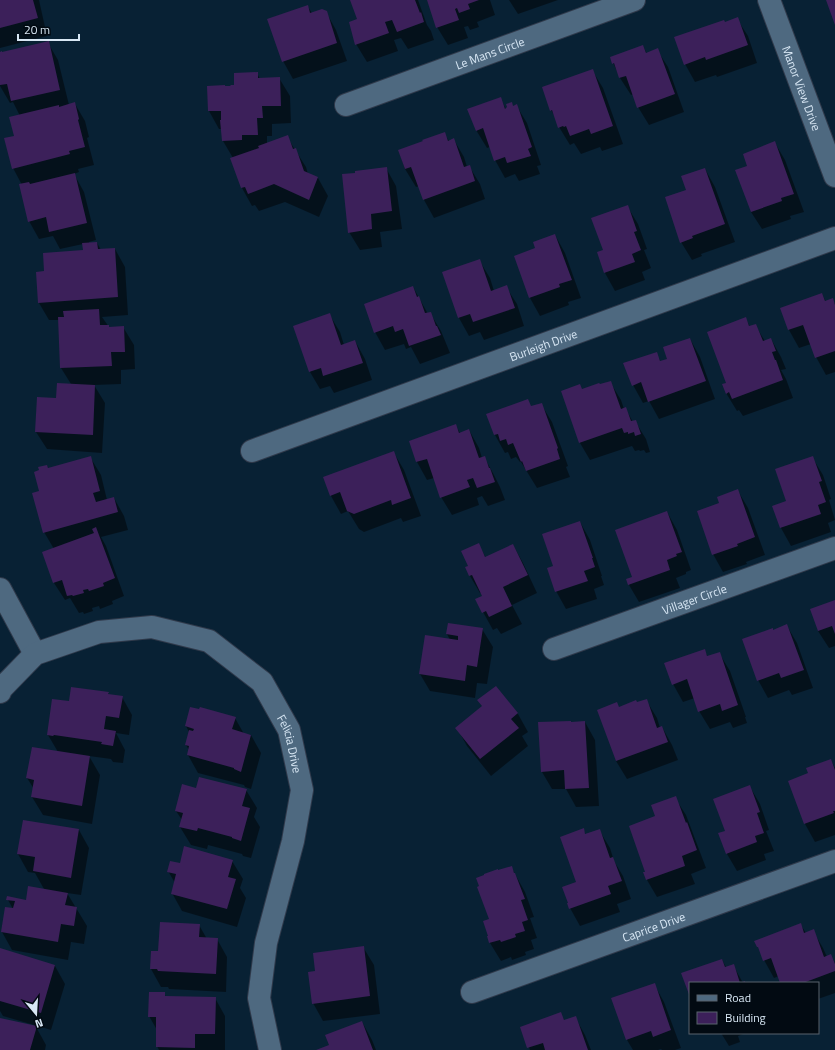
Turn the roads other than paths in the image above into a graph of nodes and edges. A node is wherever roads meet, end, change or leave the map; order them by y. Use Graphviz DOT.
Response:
graph roads {
  1 [pos="634,0"];
  2 [pos="769,0"];
  3 [pos="346,105"];
  4 [pos="835,176"];
  5 [pos="835,238"];
  6 [pos="252,451"];
  7 [pos="835,548"];
  8 [pos="0,589"];
  9 [pos="554,649"];
  10 [pos="35,654"];
  11 [pos="0,692"];
  12 [pos="835,861"];
  13 [pos="472,992"];
  14 [pos="270,1050"];
  1 -- 3 [label="street, Le Mans Circle"];
  2 -- 4 [label="street, Manor View Drive"];
  5 -- 6 [label="street, Burleigh Drive"];
  7 -- 9 [label="street, Villager Circle"];
  8 -- 10 [label="street"];
  10 -- 11 [label="street"];
  10 -- 14 [label="street, Felicia Drive"];
  12 -- 13 [label="street, Caprice Drive"];
}
